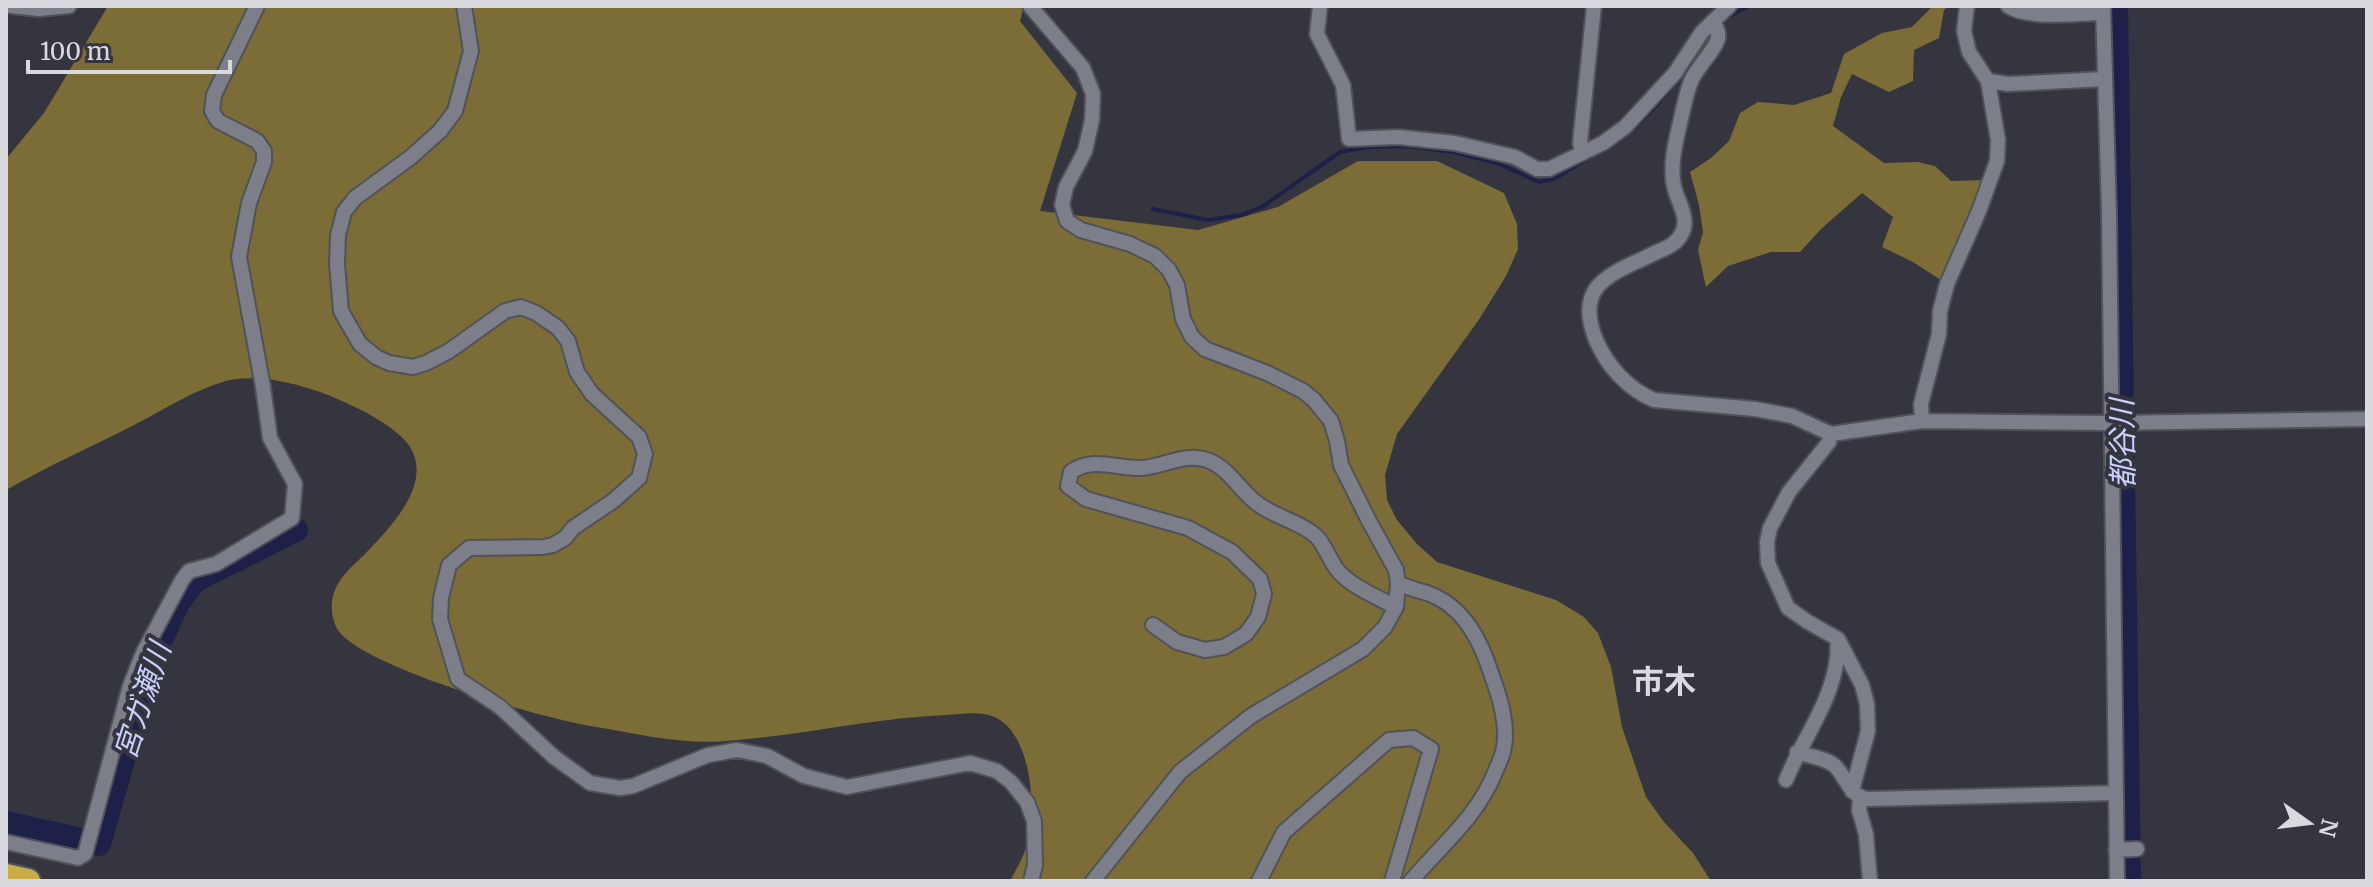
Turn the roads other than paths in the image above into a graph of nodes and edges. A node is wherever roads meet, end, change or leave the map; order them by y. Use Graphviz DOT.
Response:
graph roads {
  1 [pos="11,6"];
  2 [pos="69,6"];
  3 [pos="257,6"];
  4 [pos="464,6"];
  5 [pos="1030,6"];
  6 [pos="1320,6"];
  7 [pos="1594,6"];
  8 [pos="1729,6"];
  9 [pos="1967,6"];
  10 [pos="2008,6"];
  11 [pos="2103,10"];
  12 [pos="1715,25"];
  13 [pos="2105,79"];
  14 [pos="1988,81"];
  15 [pos="1583,153"];
  16 [pos="2367,419"];
  17 [pos="1922,421"];
  18 [pos="2118,423"];
  19 [pos="1831,434"];
  20 [pos="1398,583"];
  21 [pos="1396,607"];
  22 [pos="1153,625"];
  23 [pos="1838,639"];
  24 [pos="1797,752"];
  25 [pos="1786,780"];
  26 [pos="2115,793"];
  27 [pos="1856,794"];
  28 [pos="6,842"];
  29 [pos="6,876"];
  30 [pos="28,881"];
  31 [pos="1031,881"];
  32 [pos="1093,881"];
  33 [pos="1259,881"];
  34 [pos="1392,881"];
  35 [pos="1411,881"];
  36 [pos="1870,881"];
  37 [pos="2117,881"];
  1 -- 2 [label="street"];
  3 -- 28 [label="street"];
  4 -- 31 [label="street"];
  5 -- 20 [label="street"];
  6 -- 15 [label="street"];
  7 -- 15 [label="street"];
  8 -- 12 [label="street"];
  9 -- 14 [label="street"];
  10 -- 11 [label="street"];
  11 -- 13 [label="street"];
  12 -- 15 [label="street"];
  12 -- 19 [label="street"];
  13 -- 14 [label="street"];
  13 -- 18 [label="street"];
  14 -- 17 [label="street"];
  16 -- 18 [label="street"];
  17 -- 18 [label="street"];
  17 -- 19 [label="street"];
  18 -- 26 [label="street"];
  19 -- 23 [label="street"];
  20 -- 21 [label="street"];
  20 -- 35 [label="street"];
  21 -- 22 [label="street"];
  21 -- 32 [label="street"];
  23 -- 24 [label="street"];
  23 -- 27 [label="street"];
  24 -- 25 [label="street"];
  24 -- 27 [label="street"];
  26 -- 27 [label="street"];
  26 -- 37 [label="street"];
  27 -- 36 [label="street"];
  29 -- 30 [label="highway"];
  33 -- 34 [label="street"];
}
